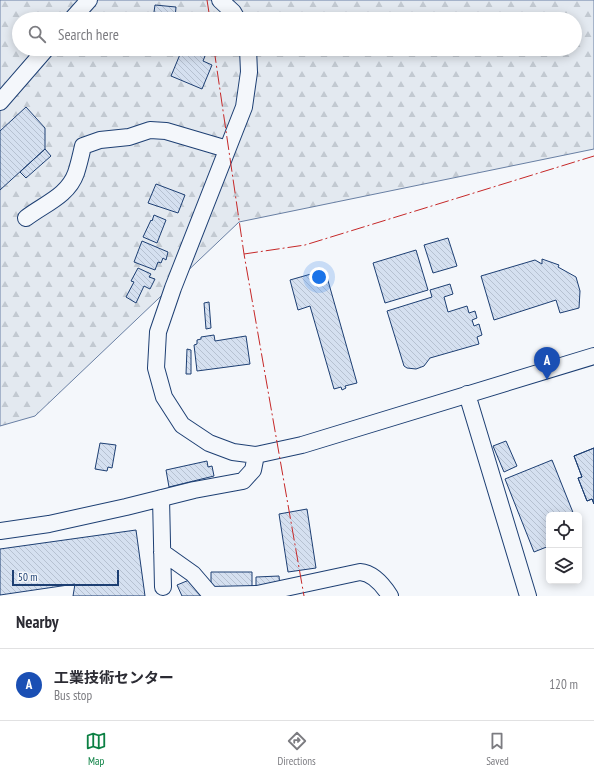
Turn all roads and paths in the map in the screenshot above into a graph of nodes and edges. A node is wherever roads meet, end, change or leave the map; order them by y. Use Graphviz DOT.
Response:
graph roads {
  1 [pos="89,0"];
  2 [pos="220,0"];
  3 [pos="78,12"];
  4 [pos="233,12"];
  5 [pos="40,56"];
  6 [pos="248,56"];
  7 [pos="0,102"];
  8 [pos="227,149"];
  9 [pos="26,218"];
  10 [pos="594,356"];
  11 [pos="467,394"];
  12 [pos="256,455"];
  13 [pos="161,498"];
  14 [pos="0,532"];
  15 [pos="162,552"];
  16 [pos="163,587"];
  17 [pos="390,596"];
  18 [pos="528,596"];
  1 -- 3 [label="street"];
  2 -- 4 [label="street"];
  5 -- 7 [label="street"];
  6 -- 8 [label="street"];
  8 -- 9 [label="street"];
  8 -- 12 [label="street"];
  10 -- 11 [label="street"];
  11 -- 12 [label="street"];
  11 -- 18 [label="street"];
  12 -- 13 [label="street"];
  13 -- 14 [label="street"];
  13 -- 15 [label="street"];
  15 -- 16 [label="street"];
  15 -- 17 [label="street"];
}
